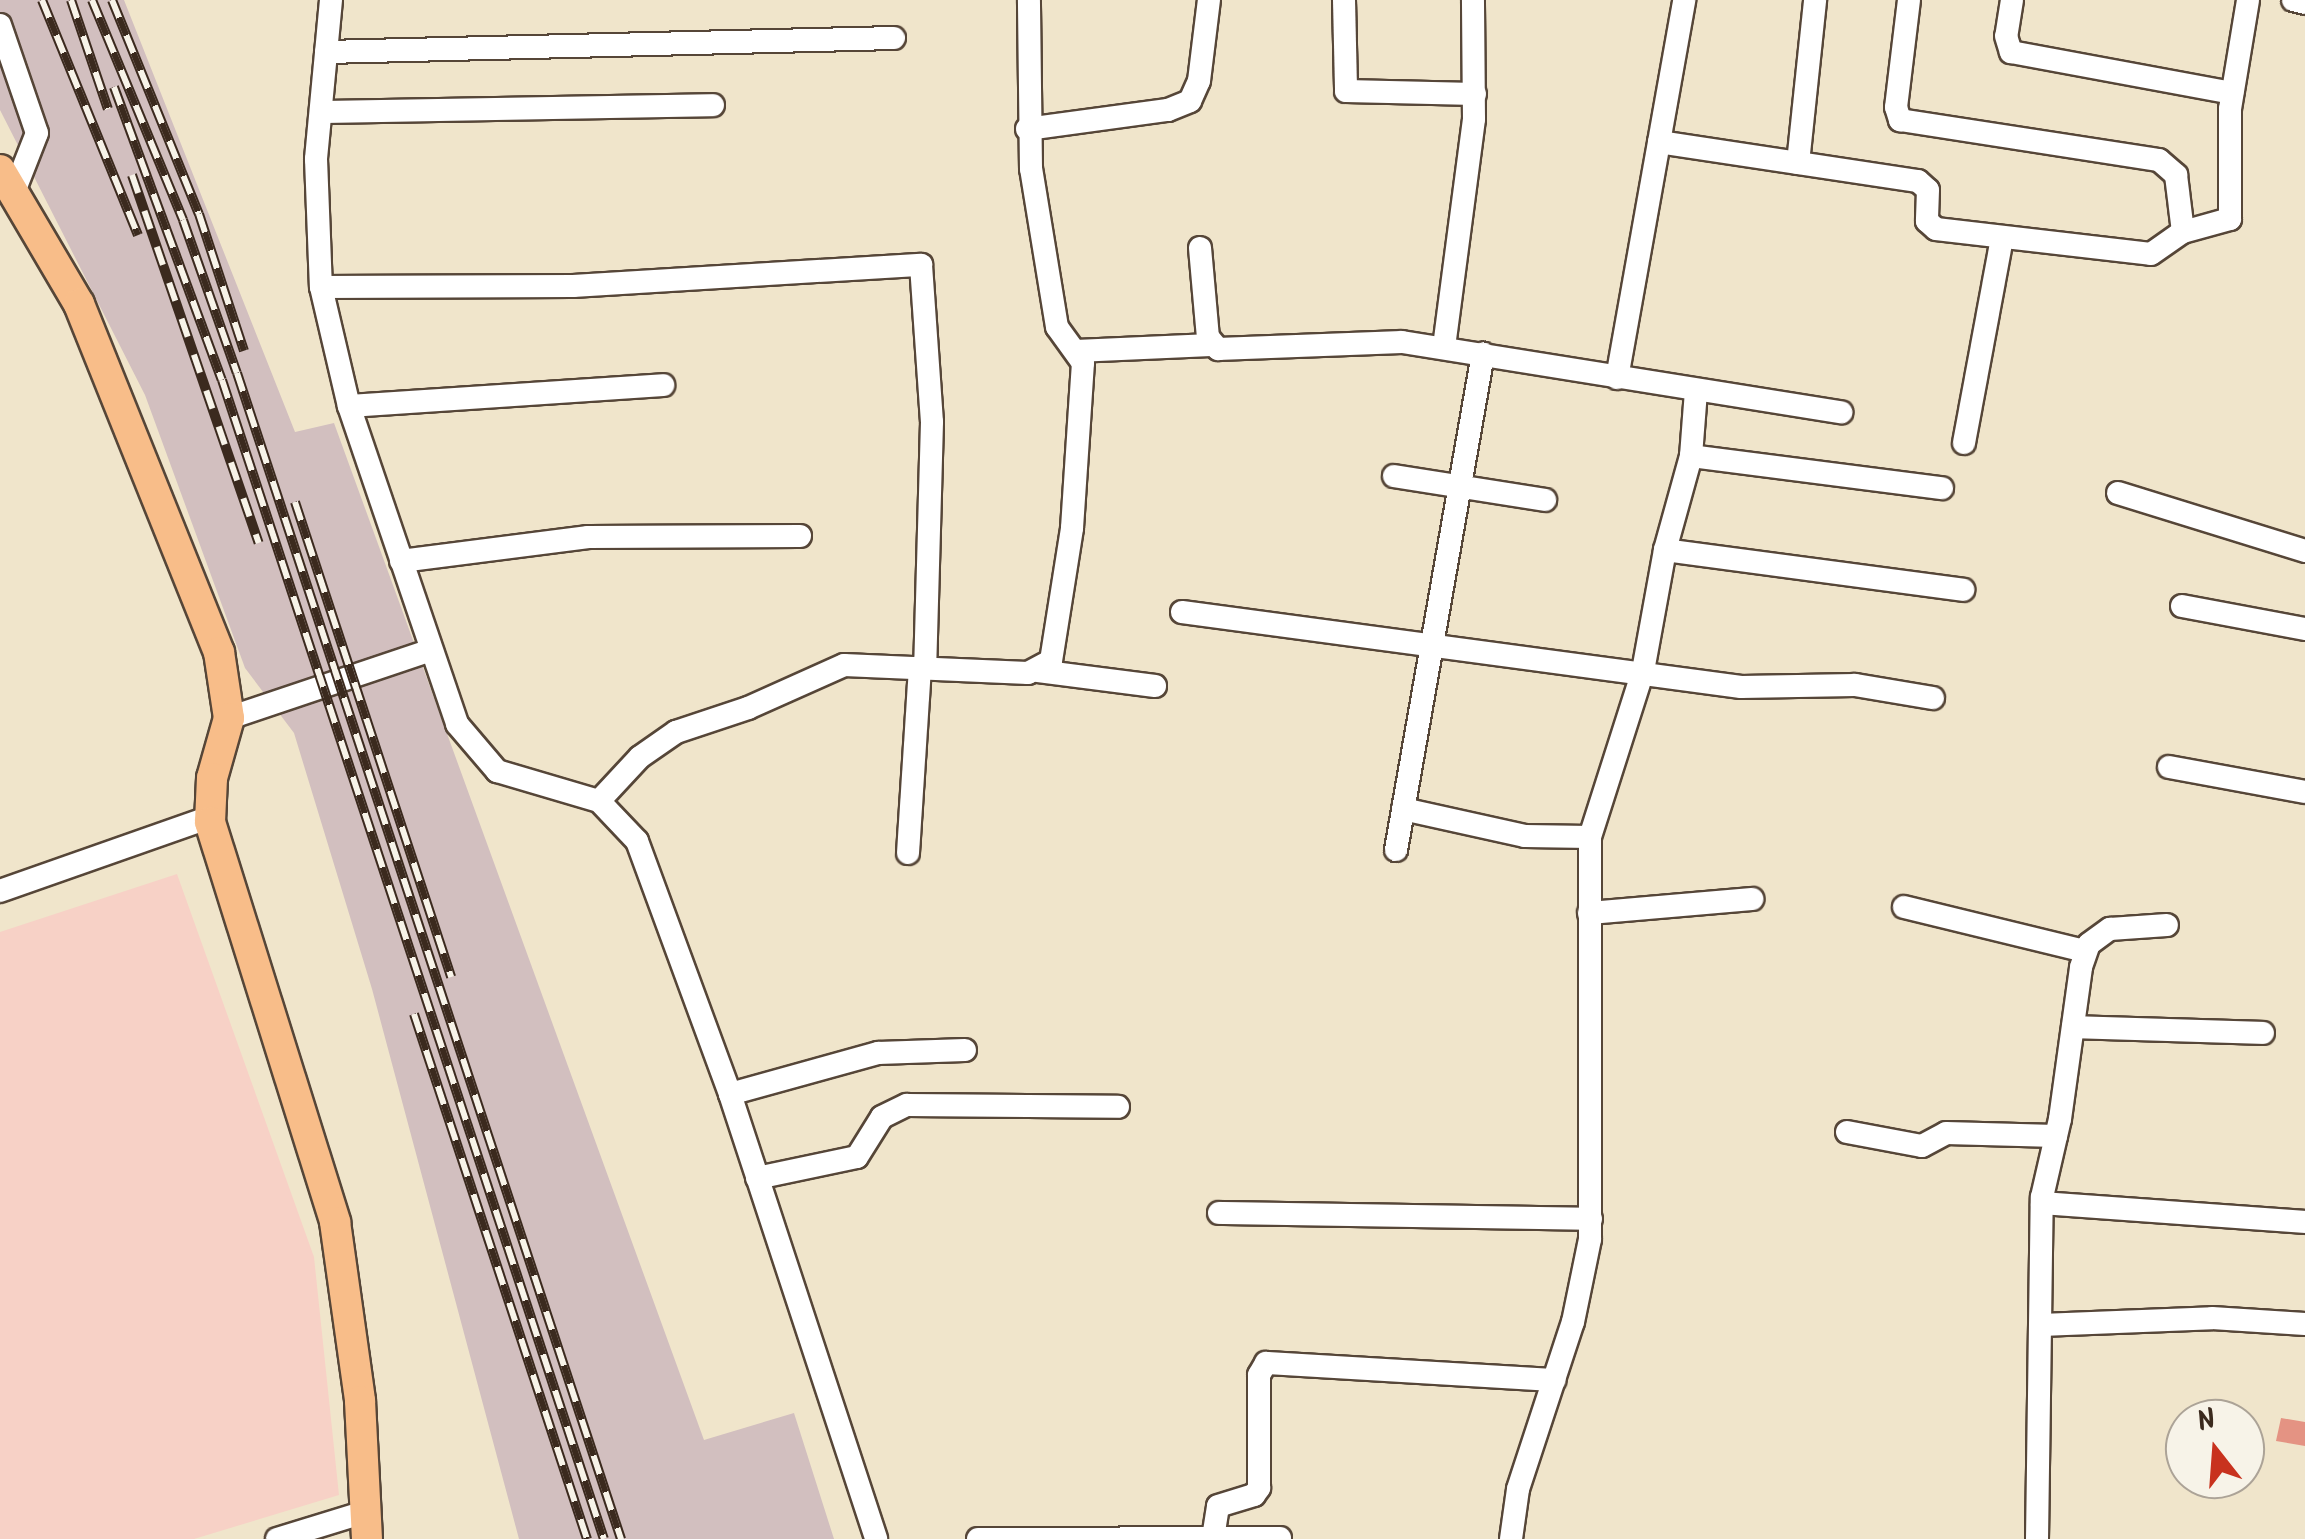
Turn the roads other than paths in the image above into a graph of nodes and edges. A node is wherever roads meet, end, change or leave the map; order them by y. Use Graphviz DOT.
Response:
graph roads {
  1 [pos="331,0"];
  2 [pos="1029,0"];
  3 [pos="1209,0"];
  4 [pos="1344,0"];
  5 [pos="1473,0"];
  6 [pos="1684,0"];
  7 [pos="1815,0"];
  8 [pos="1909,0"];
  9 [pos="2012,0"];
  10 [pos="2248,0"];
  11 [pos="2294,0"];
  12 [pos="2305,3"];
  13 [pos="0,26"];
  14 [pos="894,38"];
  15 [pos="326,52"];
  16 [pos="2232,93"];
  17 [pos="1475,94"];
  18 [pos="712,105"];
  19 [pos="320,112"];
  20 [pos="1027,129"];
  21 [pos="1659,142"];
  22 [pos="1798,162"];
  23 [pos="7,179"];
  24 [pos="2183,232"];
  25 [pos="2002,238"];
  26 [pos="1200,248"];
  27 [pos="322,287"];
  28 [pos="1211,346"];
  29 [pos="1444,347"];
  30 [pos="1076,351"];
  31 [pos="1483,354"];
  32 [pos="1617,378"];
  33 [pos="663,385"];
  34 [pos="1696,392"];
  35 [pos="349,406"];
  36 [pos="1841,412"];
  37 [pos="1964,443"];
  38 [pos="1691,456"];
  39 [pos="1394,476"];
  40 [pos="1459,484"];
  41 [pos="1942,488"];
  42 [pos="2118,493"];
  43 [pos="1545,500"];
  44 [pos="800,536"];
  45 [pos="1665,550"];
  46 [pos="2305,551"];
  47 [pos="401,560"];
  48 [pos="1963,590"];
  49 [pos="2182,606"];
  50 [pos="1182,612"];
  51 [pos="2305,629"];
  52 [pos="1433,646"];
  53 [pos="431,650"];
  54 [pos="923,667"];
  55 [pos="1038,671"];
  56 [pos="1644,671"];
  57 [pos="1156,686"];
  58 [pos="1933,698"];
  59 [pos="230,718"];
  60 [pos="2169,766"];
  61 [pos="2305,792"];
  62 [pos="599,802"];
  63 [pos="1403,809"];
  64 [pos="210,817"];
  65 [pos="1590,836"];
  66 [pos="1396,850"];
  67 [pos="908,852"];
  68 [pos="0,891"];
  69 [pos="1752,899"];
  70 [pos="1904,907"];
  71 [pos="1589,912"];
  72 [pos="2167,925"];
  73 [pos="2085,951"];
  74 [pos="2073,1027"];
  75 [pos="2263,1033"];
  76 [pos="965,1050"];
  77 [pos="730,1094"];
  78 [pos="1118,1106"];
  79 [pos="1847,1132"];
  80 [pos="2056,1136"];
  81 [pos="757,1178"];
  82 [pos="2042,1203"];
  83 [pos="1219,1213"];
  84 [pos="1592,1219"];
  85 [pos="2305,1222"];
  86 [pos="2305,1324"];
  87 [pos="2040,1325"];
  88 [pos="1554,1380"];
  89 [pos="366,1526"];
  90 [pos="1213,1538"];
  91 [pos="1280,1538"];
  92 [pos="277,1539"];
  93 [pos="876,1539"];
  94 [pos="978,1539"];
  95 [pos="1167,1539"];
  96 [pos="1511,1539"];
  97 [pos="2037,1539"];
  1 -- 15 [label="street"];
  2 -- 20 [label="street"];
  3 -- 20 [label="street"];
  4 -- 17 [label="street"];
  5 -- 17 [label="street"];
  6 -- 21 [label="street"];
  7 -- 22 [label="street"];
  8 -- 24 [label="street"];
  9 -- 16 [label="street"];
  10 -- 16 [label="street"];
  11 -- 12 [label="street"];
  13 -- 23 [label="street"];
  14 -- 15 [label="street"];
  15 -- 19 [label="street"];
  16 -- 24 [label="street"];
  17 -- 29 [label="street"];
  18 -- 19 [label="street"];
  19 -- 27 [label="street"];
  20 -- 30 [label="street"];
  21 -- 22 [label="street"];
  21 -- 32 [label="street"];
  22 -- 25 [label="street"];
  23 -- 59 [label="main road"];
  24 -- 25 [label="street"];
  25 -- 37 [label="street"];
  26 -- 28 [label="street"];
  27 -- 35 [label="street"];
  27 -- 54 [label="street"];
  28 -- 29 [label="street"];
  28 -- 30 [label="street"];
  29 -- 31 [label="street"];
  30 -- 55 [label="street"];
  31 -- 32 [label="street"];
  31 -- 40 [label="street"];
  32 -- 34 [label="street"];
  33 -- 35 [label="street"];
  34 -- 36 [label="street"];
  34 -- 38 [label="street"];
  35 -- 47 [label="street"];
  38 -- 41 [label="street"];
  38 -- 45 [label="street"];
  39 -- 40 [label="street"];
  40 -- 43 [label="street"];
  40 -- 52 [label="street"];
  42 -- 46 [label="street"];
  44 -- 47 [label="street"];
  45 -- 48 [label="street"];
  45 -- 56 [label="street"];
  47 -- 53 [label="street"];
  49 -- 51 [label="street"];
  50 -- 52 [label="street"];
  52 -- 56 [label="street"];
  52 -- 63 [label="street"];
  53 -- 59 [label="street"];
  53 -- 62 [label="street"];
  54 -- 55 [label="street"];
  54 -- 62 [label="street"];
  54 -- 67 [label="street"];
  55 -- 57 [label="street"];
  56 -- 58 [label="street"];
  56 -- 65 [label="street"];
  59 -- 64 [label="main road"];
  60 -- 61 [label="street"];
  62 -- 77 [label="street"];
  63 -- 65 [label="street"];
  63 -- 66 [label="street"];
  64 -- 68 [label="street"];
  64 -- 89 [label="main road"];
  65 -- 71 [label="street"];
  69 -- 71 [label="street"];
  70 -- 73 [label="street"];
  71 -- 84 [label="street"];
  72 -- 73 [label="street"];
  73 -- 74 [label="street"];
  74 -- 75 [label="street"];
  74 -- 80 [label="street"];
  76 -- 77 [label="street"];
  77 -- 81 [label="street"];
  78 -- 81 [label="street"];
  79 -- 80 [label="street"];
  80 -- 82 [label="street"];
  81 -- 93 [label="street"];
  82 -- 85 [label="street"];
  82 -- 87 [label="street"];
  83 -- 84 [label="street"];
  84 -- 88 [label="street"];
  86 -- 87 [label="street"];
  87 -- 97 [label="street"];
  88 -- 90 [label="street"];
  88 -- 96 [label="street"];
  89 -- 92 [label="street"];
  90 -- 91 [label="street"];
  90 -- 95 [label="street"];
  94 -- 95 [label="street"];
}
